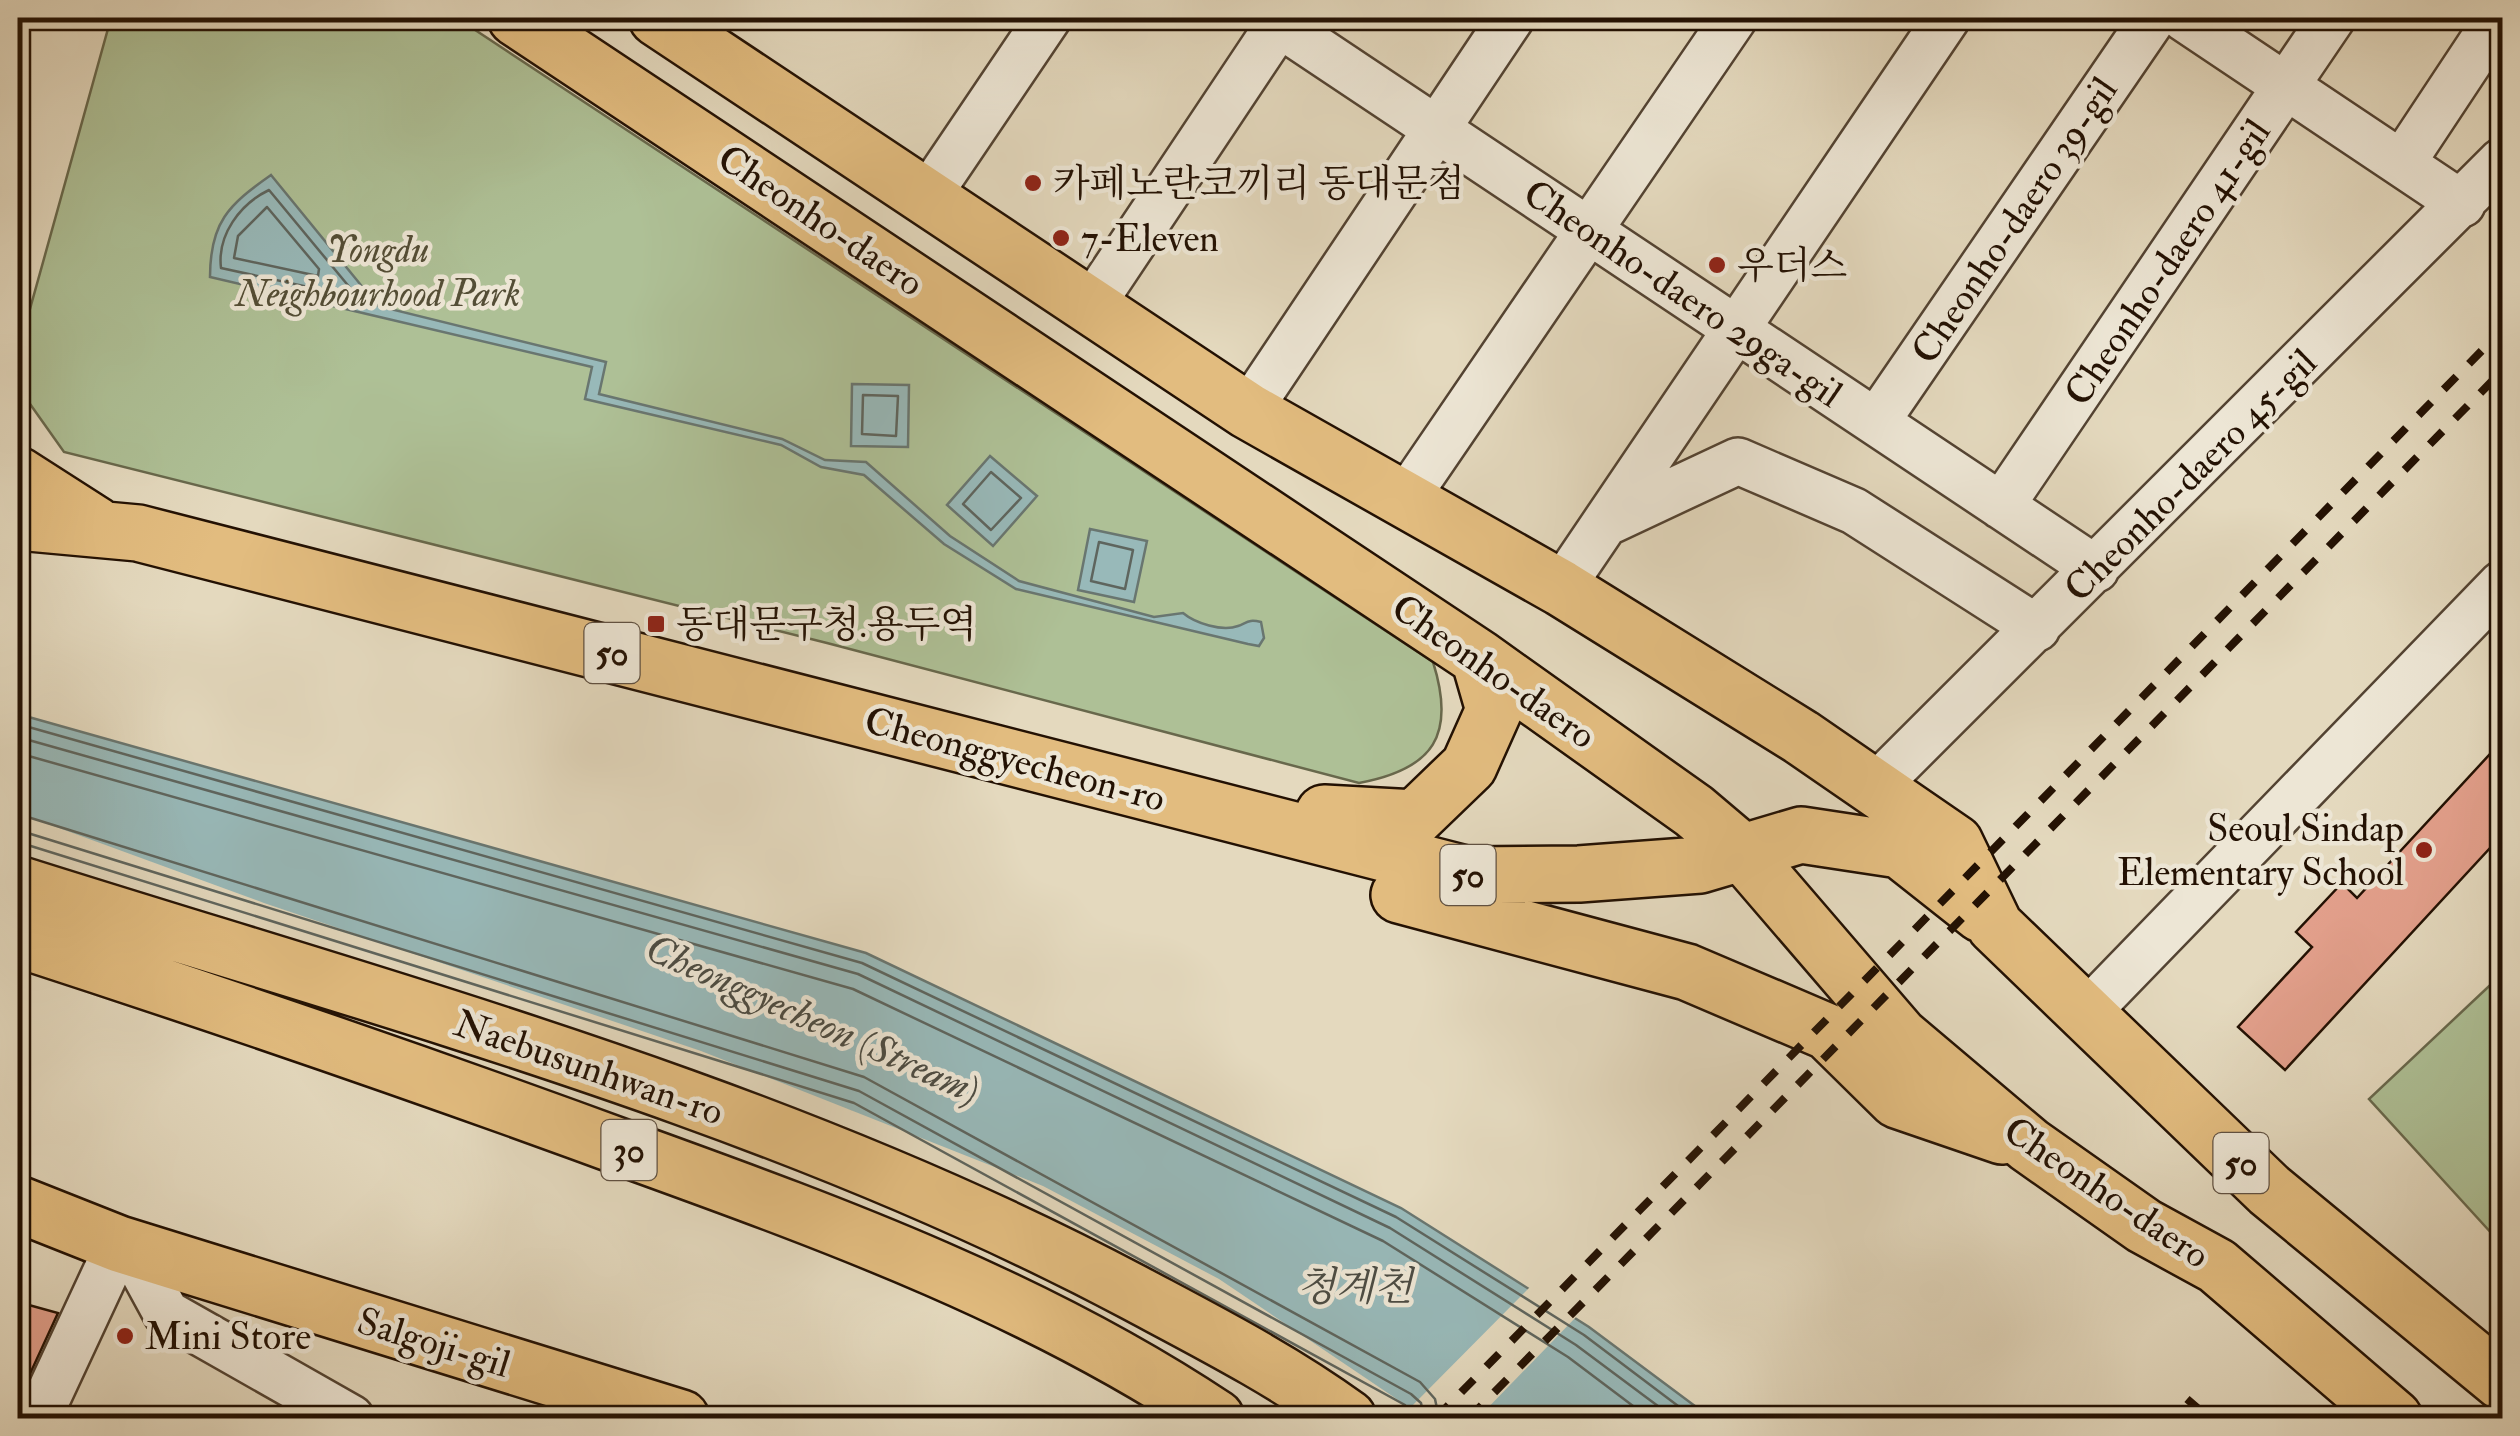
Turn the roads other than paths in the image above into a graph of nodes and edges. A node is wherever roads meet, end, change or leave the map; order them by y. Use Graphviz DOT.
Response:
graph roads {
  1 [pos="516,18"];
  2 [pos="657,18"];
  3 [pos="1048,18"];
  4 [pos="1511,18"];
  5 [pos="1734,18"];
  6 [pos="1947,18"];
  7 [pos="2153,18"];
  8 [pos="2184,18"];
  9 [pos="2332,18"];
  10 [pos="2498,18"];
  11 [pos="1278,20"];
  12 [pos="2285,86"];
  13 [pos="1436,129"];
  14 [pos="2502,162"];
  15 [pos="2402,164"];
  16 [pos="926,196"];
  17 [pos="2462,204"];
  18 [pos="1590,231"];
  19 [pos="1091,306"];
  20 [pos="1737,329"];
  21 [pos="1248,411"];
  22 [pos="1876,422"];
  23 [pos="18,475"];
  24 [pos="1406,498"];
  25 [pos="2002,506"];
  26 [pos="1611,520"];
  27 [pos="18,522"];
  28 [pos="102,530"];
  29 [pos="18,554"];
  30 [pos="2096,569"];
  31 [pos="2502,584"];
  32 [pos="1561,588"];
  33 [pos="2037,628"];
  34 [pos="1478,658"];
  35 [pos="1876,786"];
  36 [pos="1202,807"];
  37 [pos="1740,850"];
  38 [pos="18,884"];
  39 [pos="1995,926"];
  40 [pos="18,939"];
  41 [pos="2086,1014"];
  42 [pos="2029,1145"];
  43 [pos="18,1204"];
  44 [pos="125,1245"];
  45 [pos="2502,1382"];
  46 [pos="38,1418"];
  47 [pos="350,1418"];
  48 [pos="681,1418"];
  49 [pos="1216,1418"];
  50 [pos="1348,1418"];
  51 [pos="2394,1418"];
  1 -- 34 [label="main road, Cheonho-daero"];
  2 -- 16 [label="main road, Cheonho-daero"];
  3 -- 16 [label="street"];
  4 -- 13 [label="street"];
  5 -- 18 [label="street"];
  6 -- 20 [label="street"];
  7 -- 22 [label="street, Cheonho-daero 39-gil"];
  8 -- 12 [label="street"];
  9 -- 12 [label="street, Cheonho-daero 41-gil"];
  10 -- 15 [label="street"];
  11 -- 13 [label="street, Cheonho-daero 29ga-gil"];
  11 -- 19 [label="street"];
  12 -- 15 [label="street"];
  12 -- 25 [label="street, Cheonho-daero 41-gil"];
  13 -- 18 [label="street, Cheonho-daero 29ga-gil"];
  13 -- 21 [label="street"];
  14 -- 17 [label="street, Cheonho-daero 45-gil"];
  15 -- 17 [label="street"];
  16 -- 19 [label="main road, Cheonho-daero"];
  17 -- 30 [label="street, Cheonho-daero 45-gil"];
  18 -- 20 [label="street, Cheonho-daero 29ga-gil"];
  18 -- 24 [label="street"];
  19 -- 21 [label="main road, Cheonho-daero"];
  20 -- 22 [label="street, Cheonho-daero 29ga-gil"];
  20 -- 26 [label="street"];
  21 -- 24 [label="main road, Cheonho-daero"];
  22 -- 25 [label="street, Cheonho-daero 29ga-gil"];
  23 -- 28 [label="main road"];
  24 -- 32 [label="main road, Cheonho-daero"];
  25 -- 30 [label="street, Cheonho-daero 29ga-gil"];
  26 -- 32 [label="street"];
  26 -- 33 [label="street"];
  27 -- 28 [label="main road, Cheonggyecheon-ro / 50"];
  28 -- 29 [label="main road"];
  28 -- 36 [label="main road, Cheonggyecheon-ro / 50"];
  30 -- 33 [label="street, Cheonho-daero 45-gil"];
  31 -- 41 [label="street"];
  32 -- 35 [label="main road, Cheonho-daero"];
  33 -- 35 [label="street, Cheonho-daero 45-gil"];
  34 -- 36 [label="main road"];
  34 -- 37 [label="main road, Cheonho-daero"];
  35 -- 39 [label="main road, Cheonho-daero"];
  36 -- 37 [label="main road, Cheonggyecheon-ro / 50"];
  36 -- 42 [label="main road"];
  37 -- 39 [label="main road, Cheonggyecheon-ro"];
  37 -- 42 [label="main road, Cheonho-daero"];
  38 -- 50 [label="main road, Naebusunhwan-ro / 30"];
  39 -- 41 [label="main road, Cheonho-daero / 50"];
  40 -- 49 [label="main road, Naebusunhwan-ro / 30"];
  41 -- 45 [label="main road, Cheonho-daero / 50"];
  42 -- 51 [label="main road, Cheonho-daero"];
  43 -- 44 [label="main road, Salgoji-gil"];
  44 -- 46 [label="street"];
  44 -- 47 [label="street"];
  44 -- 48 [label="main road, Salgoji-gil"];
}
